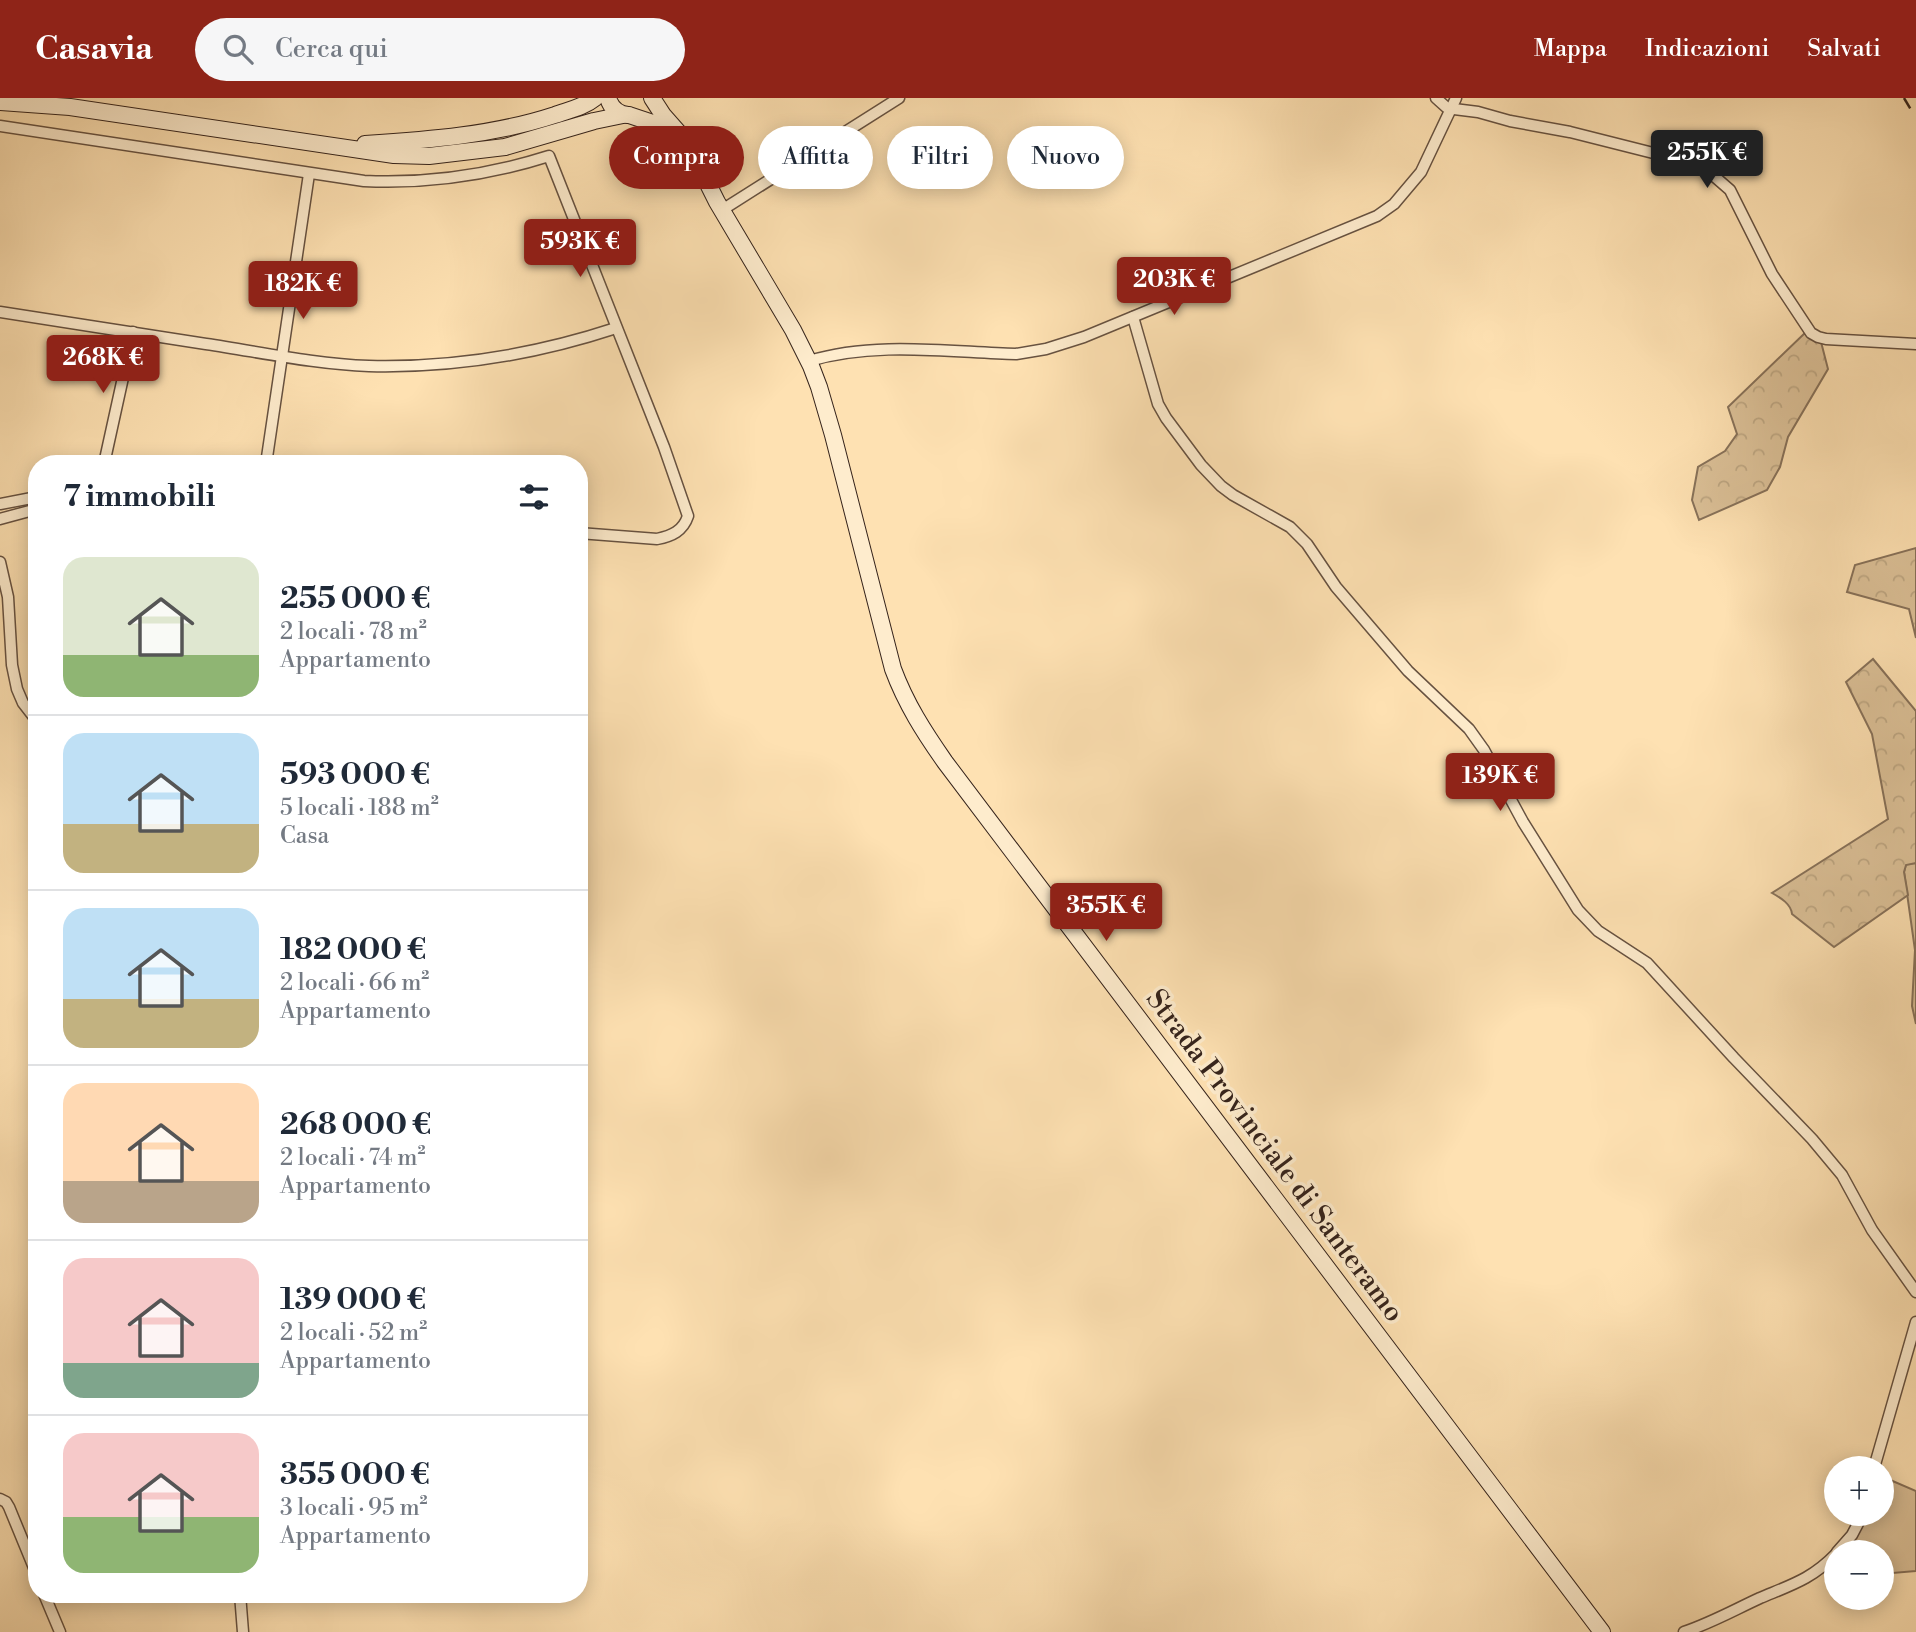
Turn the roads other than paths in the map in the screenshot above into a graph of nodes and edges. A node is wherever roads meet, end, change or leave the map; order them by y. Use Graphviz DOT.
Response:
graph roads {
  1 [pos="41,98"];
  2 [pos="595,98"];
  3 [pos="608,98"];
  4 [pos="651,98"];
  5 [pos="899,98"];
  6 [pos="1436,98"];
  7 [pos="0,102"];
  8 [pos="1453,103"];
  9 [pos="71,107"];
  10 [pos="626,115"];
  11 [pos="0,126"];
  12 [pos="338,148"];
  13 [pos="309,174"];
  14 [pos="720,206"];
  15 [pos="0,312"];
  16 [pos="1133,317"];
  17 [pos="616,328"];
  18 [pos="132,332"];
  19 [pos="1916,344"];
  20 [pos="282,356"];
  21 [pos="809,361"];
  22 [pos="106,455"];
  23 [pos="268,455"];
  24 [pos="28,499"];
  25 [pos="0,504"];
  26 [pos="28,511"];
  27 [pos="0,519"];
  28 [pos="588,534"];
  29 [pos="0,562"];
  30 [pos="28,709"];
  31 [pos="1916,1293"];
  32 [pos="1916,1322"];
  33 [pos="1877,1456"];
  34 [pos="0,1499"];
  35 [pos="28,1553"];
  36 [pos="1824,1566"];
  37 [pos="48,1603"];
  38 [pos="241,1603"];
  39 [pos="60,1632"];
  40 [pos="243,1632"];
  41 [pos="1602,1632"];
  42 [pos="1684,1632"];
  1 -- 9 [label="main road"];
  2 -- 12 [label="main road"];
  3 -- 10 [label="main road"];
  4 -- 10 [label="main road"];
  4 -- 14 [label="main road"];
  5 -- 14 [label="street"];
  6 -- 8 [label="street"];
  7 -- 9 [label="main road"];
  8 -- 16 [label="street"];
  8 -- 19 [label="street"];
  9 -- 12 [label="main road"];
  10 -- 12 [label="main road"];
  10 -- 14 [label="main road"];
  11 -- 13 [label="street"];
  13 -- 17 [label="street"];
  13 -- 20 [label="street"];
  14 -- 21 [label="main road, Strada Provinciale di Santeramo"];
  15 -- 18 [label="street"];
  16 -- 21 [label="street"];
  16 -- 31 [label="street"];
  17 -- 20 [label="street"];
  17 -- 28 [label="street"];
  18 -- 20 [label="street"];
  18 -- 22 [label="street"];
  20 -- 23 [label="street"];
  21 -- 41 [label="main road, Strada Provinciale di Santeramo"];
  24 -- 25 [label="street"];
  26 -- 27 [label="street"];
  29 -- 30 [label="street"];
  32 -- 33 [label="street"];
  34 -- 35 [label="street"];
  36 -- 42 [label="street"];
  37 -- 39 [label="street"];
  38 -- 40 [label="street"];
}
